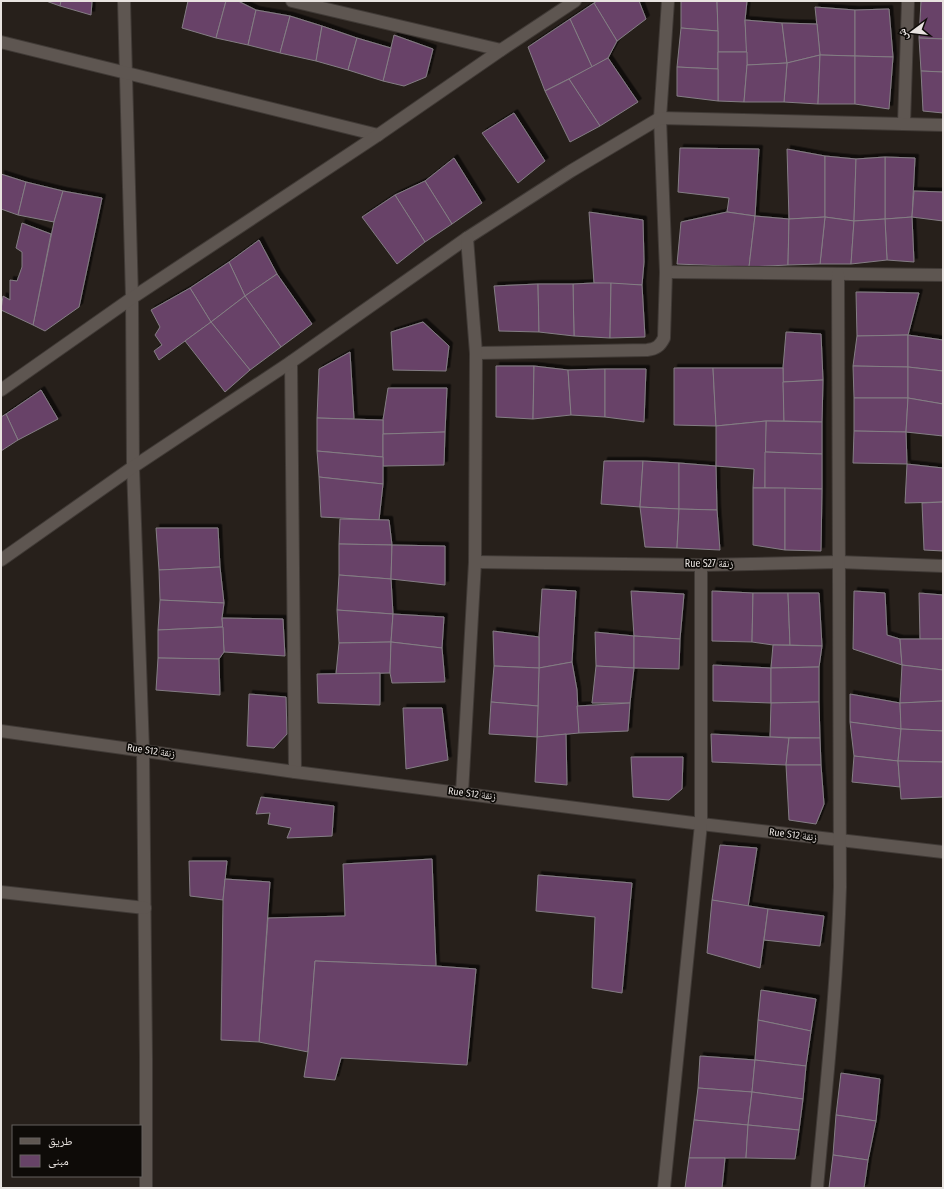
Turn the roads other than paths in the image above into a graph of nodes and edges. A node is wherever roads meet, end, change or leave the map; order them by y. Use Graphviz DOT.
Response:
graph roads {
  1 [pos="124,1"];
  2 [pos="292,1"];
  3 [pos="575,1"];
  4 [pos="668,1"];
  5 [pos="908,1"];
  6 [pos="1,42"];
  7 [pos="501,50"];
  8 [pos="125,72"];
  9 [pos="660,118"];
  10 [pos="904,124"];
  11 [pos="943,125"];
  12 [pos="378,135"];
  13 [pos="467,238"];
  14 [pos="666,272"];
  15 [pos="838,274"];
  16 [pos="943,275"];
  17 [pos="132,298"];
  18 [pos="476,353"];
  19 [pos="291,362"];
  20 [pos="1,390"];
  21 [pos="133,467"];
  22 [pos="1,560"];
  23 [pos="475,562"];
  24 [pos="839,562"];
  25 [pos="701,565"];
  26 [pos="943,566"];
  27 [pos="1,731"];
  28 [pos="143,750"];
  29 [pos="295,772"];
  30 [pos="462,793"];
  31 [pos="701,824"];
  32 [pos="839,840"];
  33 [pos="943,852"];
  34 [pos="1,892"];
  35 [pos="145,908"];
  36 [pos="146,1188"];
  37 [pos="664,1188"];
  38 [pos="817,1188"];
  1 -- 8 [label="street"];
  2 -- 7 [label="street"];
  3 -- 7 [label="street"];
  4 -- 9 [label="street"];
  5 -- 10 [label="street"];
  6 -- 8 [label="street"];
  7 -- 12 [label="street"];
  8 -- 12 [label="street"];
  8 -- 17 [label="street"];
  9 -- 10 [label="street"];
  9 -- 13 [label="street"];
  9 -- 14 [label="street"];
  10 -- 11 [label="street"];
  12 -- 17 [label="street"];
  13 -- 18 [label="street"];
  13 -- 19 [label="street"];
  14 -- 15 [label="street"];
  14 -- 18 [label="street"];
  15 -- 16 [label="street"];
  15 -- 24 [label="street"];
  17 -- 20 [label="street"];
  17 -- 21 [label="street"];
  18 -- 23 [label="street"];
  19 -- 21 [label="street"];
  19 -- 29 [label="street"];
  21 -- 22 [label="street"];
  21 -- 28 [label="street"];
  23 -- 25 [label="street, Rue S27 زنقة"];
  23 -- 30 [label="street"];
  24 -- 25 [label="street, Rue S27 زنقة"];
  24 -- 26 [label="street, Rue S27 زنقة"];
  24 -- 32 [label="street"];
  25 -- 31 [label="street"];
  27 -- 28 [label="street, Rue S12 زنقة"];
  28 -- 29 [label="street, Rue S12 زنقة"];
  28 -- 35 [label="street"];
  29 -- 30 [label="street, Rue S12 زنقة"];
  30 -- 31 [label="street, Rue S12 زنقة"];
  31 -- 32 [label="street, Rue S12 زنقة"];
  31 -- 37 [label="street"];
  32 -- 33 [label="street, Rue S12 زنقة"];
  32 -- 38 [label="street"];
  34 -- 35 [label="street"];
  35 -- 36 [label="street"];
}
